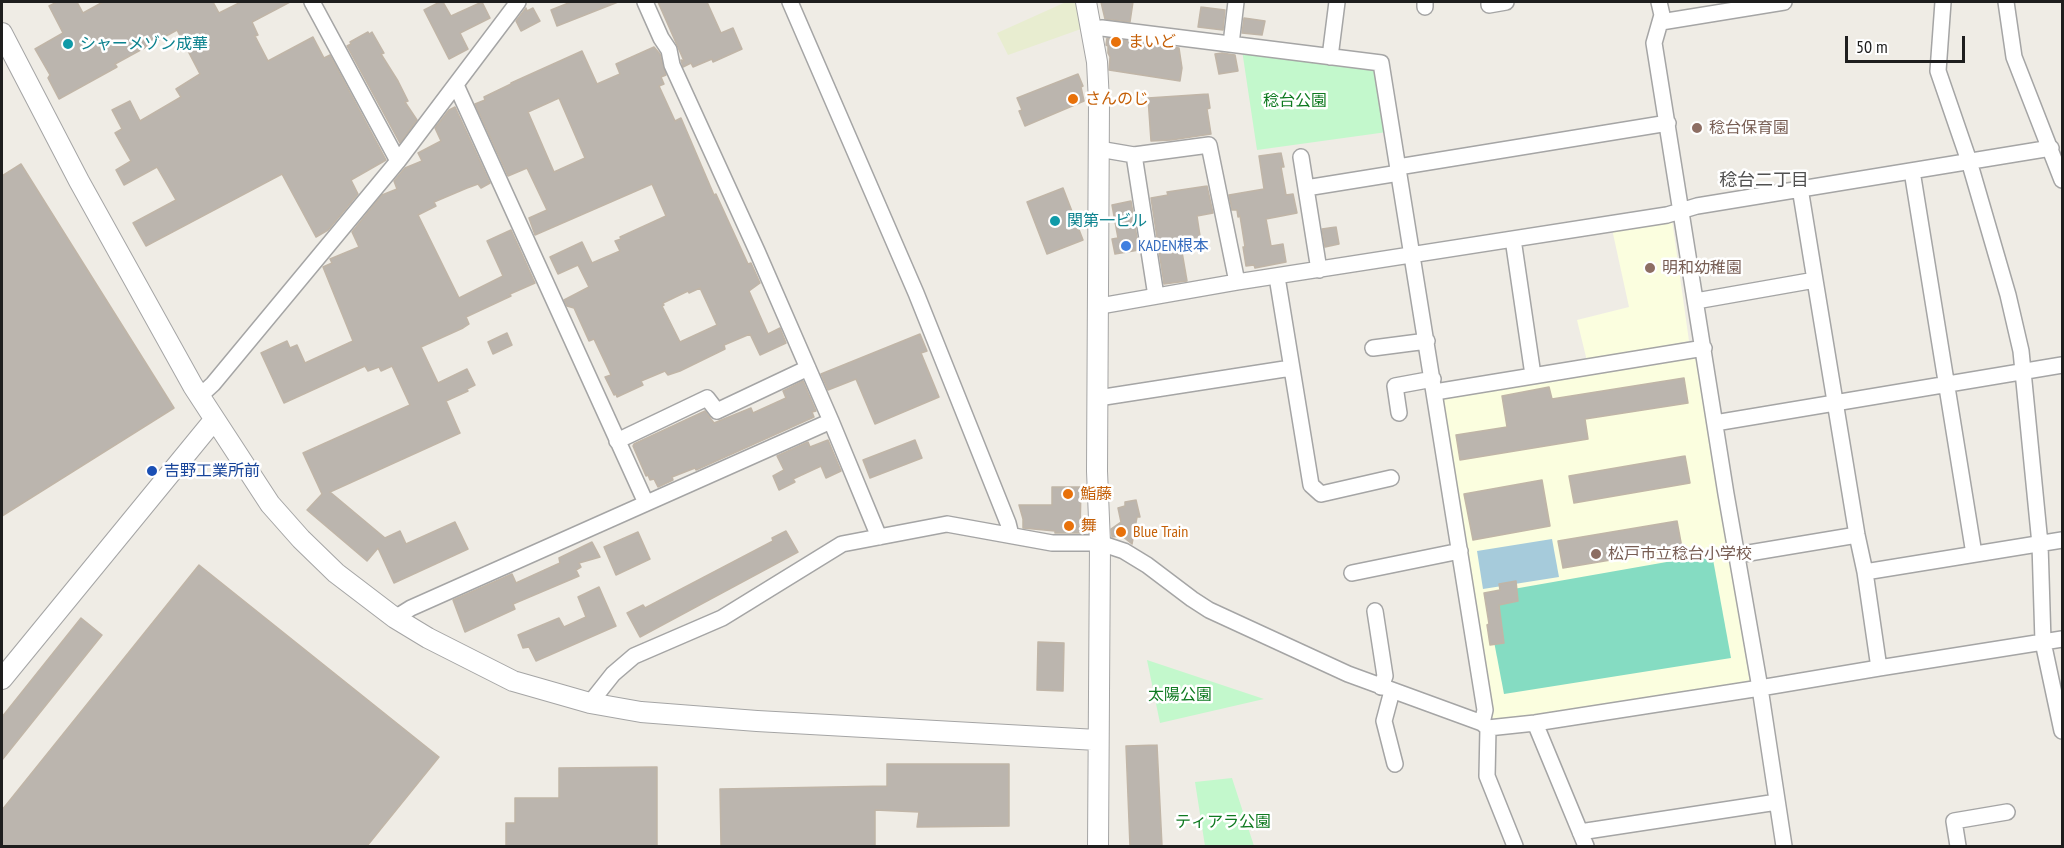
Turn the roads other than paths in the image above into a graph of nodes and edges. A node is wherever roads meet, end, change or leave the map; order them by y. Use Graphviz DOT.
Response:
graph roads {
  1 [pos="312,2"];
  2 [pos="518,2"];
  3 [pos="645,2"];
  4 [pos="790,2"];
  5 [pos="1086,2"];
  6 [pos="1236,2"];
  7 [pos="1336,2"];
  8 [pos="1489,2"];
  9 [pos="1506,2"];
  10 [pos="1659,2"];
  11 [pos="1784,2"];
  12 [pos="1943,2"];
  13 [pos="2007,2"];
  14 [pos="1660,22"];
  15 [pos="1092,29"];
  16 [pos="2,33"];
  17 [pos="1231,44"];
  18 [pos="1330,57"];
  19 [pos="456,85"];
  20 [pos="1668,123"];
  21 [pos="2051,148"];
  22 [pos="1099,149"];
  23 [pos="1134,155"];
  24 [pos="1301,157"];
  25 [pos="398,161"];
  26 [pos="1969,161"];
  27 [pos="1398,170"];
  28 [pos="1912,171"];
  29 [pos="2062,180"];
  30 [pos="1306,188"];
  31 [pos="1800,188"];
  32 [pos="1682,210"];
  33 [pos="1513,239"];
  34 [pos="1413,255"];
  35 [pos="1319,270"];
  36 [pos="1277,277"];
  37 [pos="1815,280"];
  38 [pos="1237,282"];
  39 [pos="1156,296"];
  40 [pos="1696,301"];
  41 [pos="1098,308"];
  42 [pos="1427,341"];
  43 [pos="1373,348"];
  44 [pos="1704,348"];
  45 [pos="2062,365"];
  46 [pos="808,368"];
  47 [pos="1291,368"];
  48 [pos="2023,372"];
  49 [pos="1533,375"];
  50 [pos="1947,384"];
  51 [pos="1434,386"];
  52 [pos="200,396"];
  53 [pos="1098,399"];
  54 [pos="1835,403"];
  55 [pos="1399,414"];
  56 [pos="214,420"];
  57 [pos="831,421"];
  58 [pos="1715,423"];
  59 [pos="617,441"];
  60 [pos="1390,478"];
  61 [pos="646,504"];
  62 [pos="1011,535"];
  63 [pos="1857,535"];
  64 [pos="879,537"];
  65 [pos="2062,540"];
  66 [pos="1100,543"];
  67 [pos="2040,544"];
  68 [pos="1460,551"];
  69 [pos="1974,554"];
  70 [pos="1737,555"];
  71 [pos="1865,572"];
  72 [pos="1352,573"];
  73 [pos="1375,611"];
  74 [pos="396,618"];
  75 [pos="2062,639"];
  76 [pos="2043,642"];
  77 [pos="1880,669"];
  78 [pos="2,680"];
  79 [pos="1760,688"];
  80 [pos="1387,689"];
  81 [pos="590,702"];
  82 [pos="1535,723"];
  83 [pos="1485,725"];
  84 [pos="2062,731"];
  85 [pos="1097,740"];
  86 [pos="1395,764"];
  87 [pos="1777,802"];
  88 [pos="2007,812"];
  89 [pos="1583,839"];
  90 [pos="1098,846"];
  91 [pos="1515,846"];
  92 [pos="1784,846"];
  93 [pos="1958,846"];
  1 -- 25 [label="street"];
  2 -- 19 [label="street"];
  3 -- 46 [label="street"];
  4 -- 62 [label="street"];
  5 -- 15 [label="street"];
  6 -- 17 [label="street"];
  7 -- 18 [label="street"];
  8 -- 9 [label="street"];
  10 -- 14 [label="street"];
  11 -- 14 [label="street"];
  12 -- 26 [label="street"];
  13 -- 21 [label="street"];
  14 -- 20 [label="street"];
  15 -- 17 [label="street"];
  15 -- 22 [label="street"];
  16 -- 52 [label="street"];
  17 -- 18 [label="street"];
  18 -- 27 [label="street"];
  19 -- 25 [label="street"];
  19 -- 59 [label="street"];
  20 -- 27 [label="street"];
  20 -- 32 [label="street"];
  21 -- 26 [label="street"];
  21 -- 29 [label="street"];
  22 -- 23 [label="street"];
  22 -- 41 [label="street"];
  23 -- 38 [label="street"];
  23 -- 39 [label="street"];
  24 -- 30 [label="street"];
  25 -- 52 [label="street"];
  26 -- 28 [label="street"];
  26 -- 48 [label="street"];
  27 -- 30 [label="street"];
  27 -- 34 [label="street"];
  28 -- 31 [label="street"];
  28 -- 50 [label="street"];
  30 -- 35 [label="street"];
  31 -- 32 [label="street"];
  31 -- 37 [label="street"];
  32 -- 33 [label="street"];
  32 -- 40 [label="street"];
  33 -- 34 [label="street"];
  33 -- 49 [label="street"];
  34 -- 35 [label="street"];
  34 -- 42 [label="street"];
  35 -- 36 [label="street"];
  36 -- 38 [label="street"];
  36 -- 47 [label="street"];
  37 -- 40 [label="street"];
  37 -- 54 [label="street"];
  38 -- 39 [label="street"];
  39 -- 41 [label="street"];
  40 -- 44 [label="street"];
  41 -- 53 [label="street"];
  42 -- 43 [label="street"];
  42 -- 51 [label="street"];
  44 -- 49 [label="street"];
  44 -- 58 [label="street"];
  45 -- 48 [label="street"];
  46 -- 57 [label="street"];
  46 -- 59 [label="street"];
  47 -- 53 [label="street"];
  47 -- 60 [label="street"];
  48 -- 50 [label="street"];
  48 -- 67 [label="street"];
  49 -- 51 [label="street"];
  50 -- 54 [label="street"];
  50 -- 69 [label="street"];
  51 -- 55 [label="street"];
  51 -- 68 [label="street"];
  52 -- 56 [label="street"];
  53 -- 66 [label="street"];
  54 -- 58 [label="street"];
  54 -- 63 [label="street"];
  56 -- 74 [label="street"];
  56 -- 78 [label="street"];
  57 -- 61 [label="street"];
  57 -- 64 [label="street"];
  58 -- 70 [label="street"];
  59 -- 61 [label="street"];
  61 -- 74 [label="street"];
  62 -- 64 [label="street"];
  62 -- 66 [label="street"];
  63 -- 70 [label="street"];
  63 -- 71 [label="street"];
  64 -- 81 [label="street"];
  65 -- 67 [label="street"];
  66 -- 80 [label="street"];
  66 -- 85 [label="street"];
  67 -- 69 [label="street"];
  67 -- 76 [label="street"];
  68 -- 72 [label="street"];
  68 -- 83 [label="street"];
  69 -- 71 [label="street"];
  70 -- 79 [label="street"];
  71 -- 77 [label="street"];
  73 -- 80 [label="street"];
  74 -- 81 [label="street"];
  75 -- 76 [label="street"];
  76 -- 77 [label="street"];
  76 -- 84 [label="street"];
  77 -- 79 [label="street"];
  79 -- 82 [label="street"];
  79 -- 87 [label="street"];
  80 -- 83 [label="street"];
  80 -- 86 [label="street"];
  81 -- 85 [label="street"];
  82 -- 83 [label="street"];
  82 -- 89 [label="street"];
  83 -- 91 [label="street"];
  85 -- 90 [label="street"];
  87 -- 89 [label="street"];
  87 -- 92 [label="street"];
  88 -- 93 [label="street"];
}
